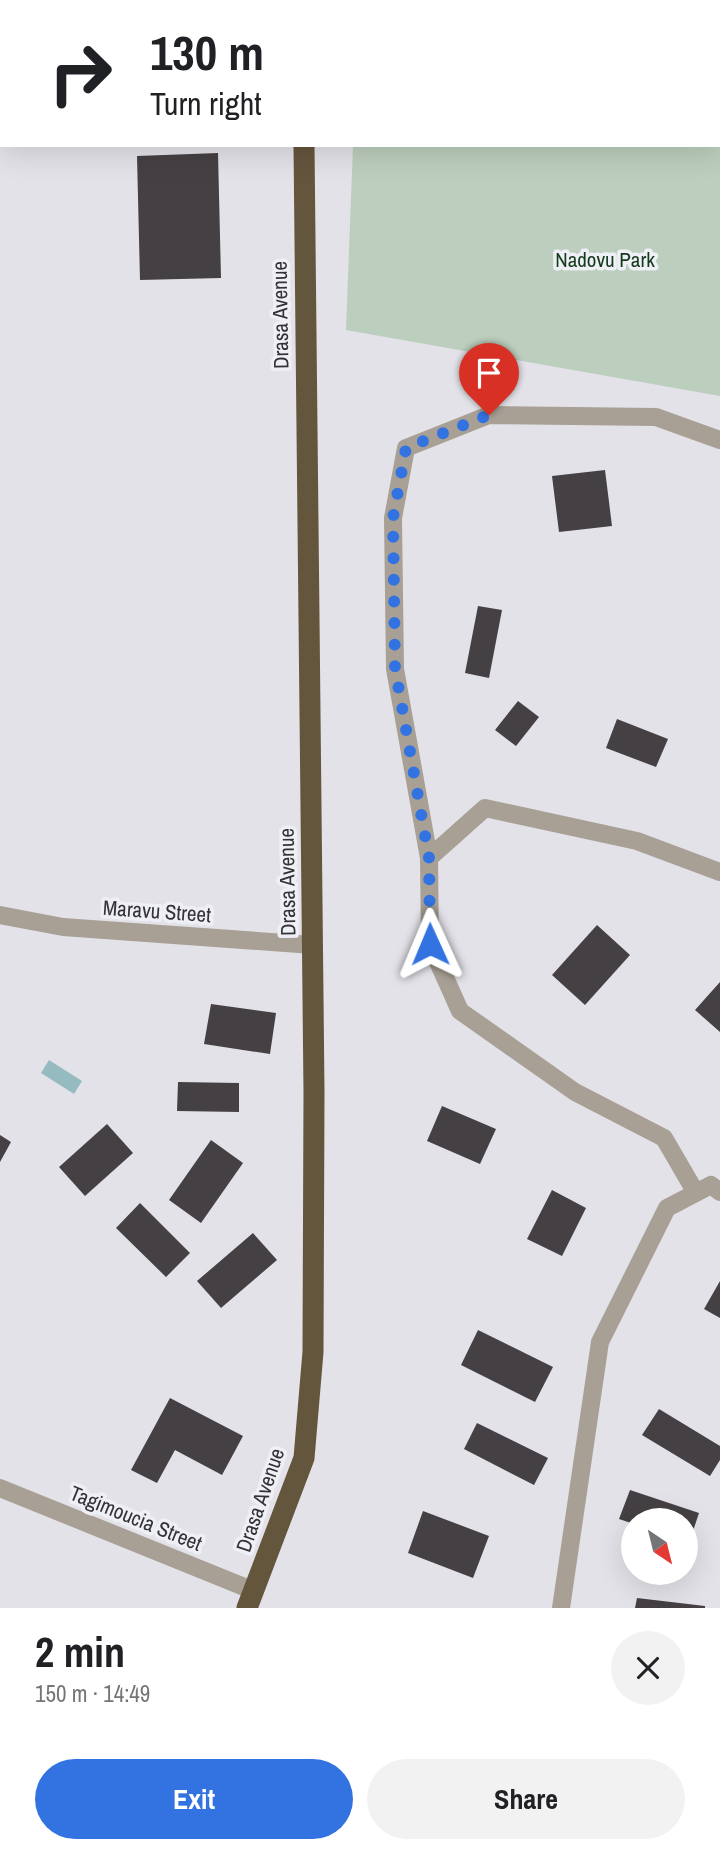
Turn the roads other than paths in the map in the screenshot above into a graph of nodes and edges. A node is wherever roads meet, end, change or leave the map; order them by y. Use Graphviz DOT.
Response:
graph roads {
  1 [pos="304,147"];
  2 [pos="720,440"];
  3 [pos="429,858"];
  4 [pos="720,872"];
  5 [pos="0,915"];
  6 [pos="313,945"];
  7 [pos="720,1192"];
  8 [pos="696,1193"];
  9 [pos="0,1488"];
  10 [pos="251,1600"];
  11 [pos="561,1608"];
  1 -- 6 [label="highway, Drasa Avenue"];
  2 -- 3 [label="street"];
  3 -- 4 [label="street"];
  3 -- 8 [label="street"];
  5 -- 6 [label="street, Maravu Street"];
  6 -- 10 [label="highway, Drasa Avenue"];
  7 -- 8 [label="street"];
  8 -- 11 [label="street"];
  9 -- 10 [label="street, Tagimoucia Street"];
}
